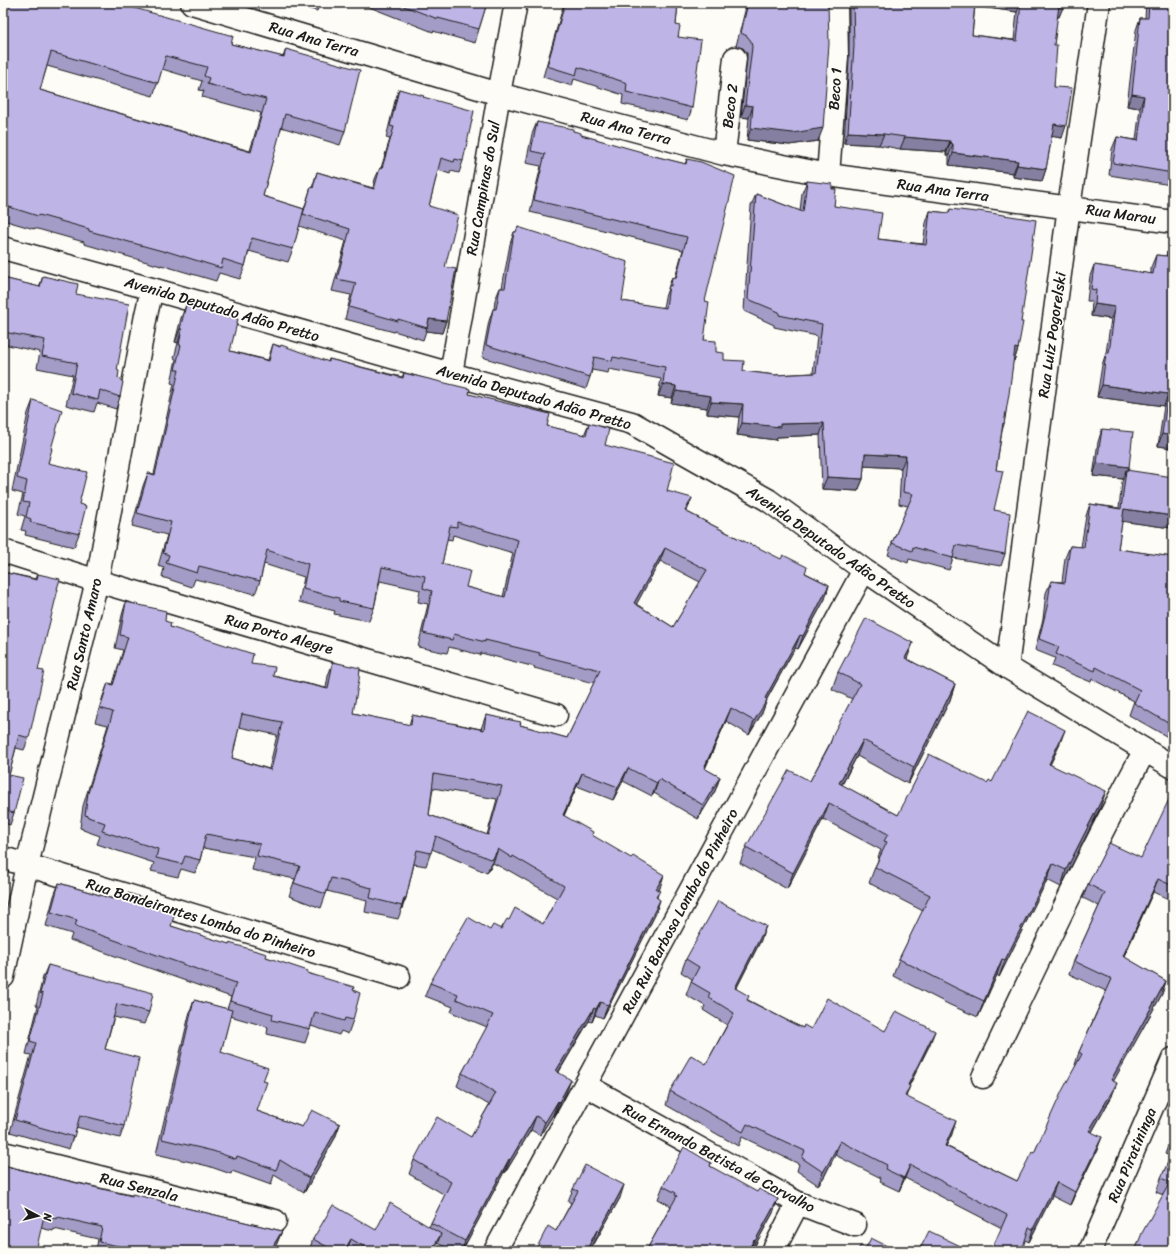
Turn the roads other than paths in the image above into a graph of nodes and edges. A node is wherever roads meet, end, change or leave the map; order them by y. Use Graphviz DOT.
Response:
graph roads {
  1 [pos="192,3"];
  2 [pos="516,3"];
  3 [pos="836,3"];
  4 [pos="1099,3"];
  5 [pos="736,58"];
  6 [pos="499,94"];
  7 [pos="724,154"];
  8 [pos="828,175"];
  9 [pos="1069,207"];
  10 [pos="1173,222"];
  11 [pos="3,248"];
  12 [pos="152,289"];
  13 [pos="450,374"];
  14 [pos="3,551"];
  15 [pos="864,570"];
  16 [pos="97,581"];
  17 [pos="1007,667"];
  18 [pos="556,715"];
  19 [pos="1145,750"];
  20 [pos="1173,767"];
  21 [pos="3,858"];
  22 [pos="27,866"];
  23 [pos="3,977"];
  24 [pos="399,977"];
  25 [pos="1173,1059"];
  26 [pos="983,1077"];
  27 [pos="585,1086"];
  28 [pos="3,1153"];
  29 [pos="798,1203"];
  30 [pos="275,1221"];
  31 [pos="855,1225"];
  32 [pos="495,1251"];
  33 [pos="773,1251"];
  34 [pos="1090,1251"];
  1 -- 6 [label="street, Rua Ana Terra"];
  2 -- 6 [label="street, Rua Campinas do Sul"];
  3 -- 8 [label="street, Beco 1"];
  4 -- 9 [label="street, Rua Luiz Pogorelski"];
  5 -- 7 [label="street, Beco 2"];
  6 -- 7 [label="street, Rua Ana Terra"];
  6 -- 13 [label="street, Rua Campinas do Sul"];
  7 -- 8 [label="street, Rua Ana Terra"];
  8 -- 9 [label="street, Rua Ana Terra"];
  9 -- 10 [label="street, Rua Marau"];
  9 -- 17 [label="street, Rua Luiz Pogorelski"];
  11 -- 12 [label="street, Avenida Deputado Adão Pretto"];
  12 -- 13 [label="street, Avenida Deputado Adão Pretto"];
  12 -- 16 [label="street, Rua Santo Amaro"];
  13 -- 15 [label="street, Avenida Deputado Adão Pretto"];
  14 -- 16 [label="street, Rua Porto Alegre"];
  15 -- 17 [label="street, Avenida Deputado Adão Pretto"];
  15 -- 27 [label="street, Rua Rui Barbosa Lomba do Pinheiro"];
  16 -- 18 [label="street, Rua Porto Alegre"];
  16 -- 22 [label="street, Rua Santo Amaro"];
  17 -- 19 [label="street, Avenida Deputado Adão Pretto"];
  19 -- 20 [label="street, Avenida Deputado Adão Pretto"];
  19 -- 26 [label="street"];
  21 -- 22 [label="street, Rua Bandeirantes Lomba do Pinheiro"];
  22 -- 23 [label="street, Rua Santo Amaro"];
  22 -- 24 [label="street, Rua Bandeirantes Lomba do Pinheiro"];
  25 -- 34 [label="street, Rua Piratininga"];
  27 -- 29 [label="street, Rua Ernando Batista de Carvalho"];
  27 -- 32 [label="street, Rua Rui Barbosa Lomba do Pinheiro"];
  28 -- 30 [label="street, Rua Senzala"];
  29 -- 31 [label="street, Rua Ernando Batista de Carvalho"];
  29 -- 33 [label="street"];
}
